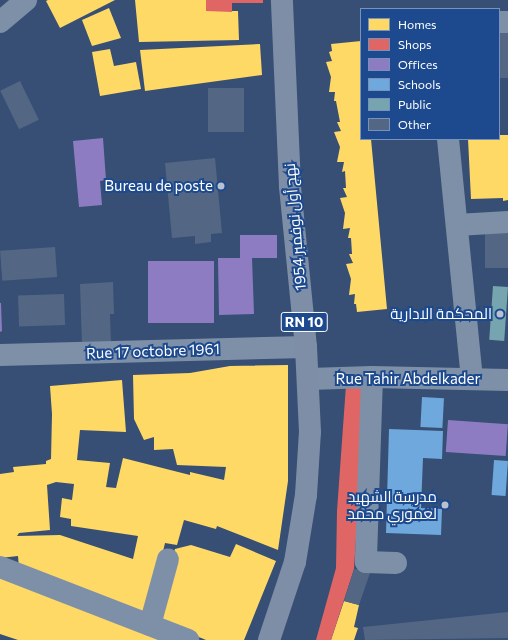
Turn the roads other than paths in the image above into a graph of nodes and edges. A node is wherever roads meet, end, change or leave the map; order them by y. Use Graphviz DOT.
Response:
graph roads {
  1 [pos="26,0"];
  2 [pos="282,0"];
  3 [pos="0,22"];
  4 [pos="448,140"];
  5 [pos="508,222"];
  6 [pos="457,225"];
  7 [pos="306,347"];
  8 [pos="0,355"];
  9 [pos="372,377"];
  10 [pos="472,378"];
  11 [pos="309,379"];
  12 [pos="508,380"];
  13 [pos="168,558"];
  14 [pos="396,563"];
  15 [pos="0,567"];
  16 [pos="150,625"];
  17 [pos="188,640"];
  18 [pos="269,640"];
  1 -- 3 [label="street"];
  2 -- 7 [label="main road, نهج أول نوفمبر 1954 / RN 10"];
  4 -- 6 [label="street"];
  5 -- 6 [label="street"];
  6 -- 10 [label="street"];
  7 -- 8 [label="street, Rue 17 octobre 1961"];
  7 -- 11 [label="main road, نهج أول نوفمبر 1954 / RN 10"];
  9 -- 10 [label="street, Rue Tahir Abdelkader"];
  9 -- 11 [label="street, Rue Tahir Abdelkader"];
  9 -- 14 [label="street"];
  10 -- 12 [label="street, Rue Tahir Abdelkader"];
  11 -- 18 [label="main road, نهج أول نوفمبر 1954 / RN 10"];
  13 -- 16 [label="street"];
  15 -- 16 [label="street"];
  16 -- 17 [label="street"];
}
